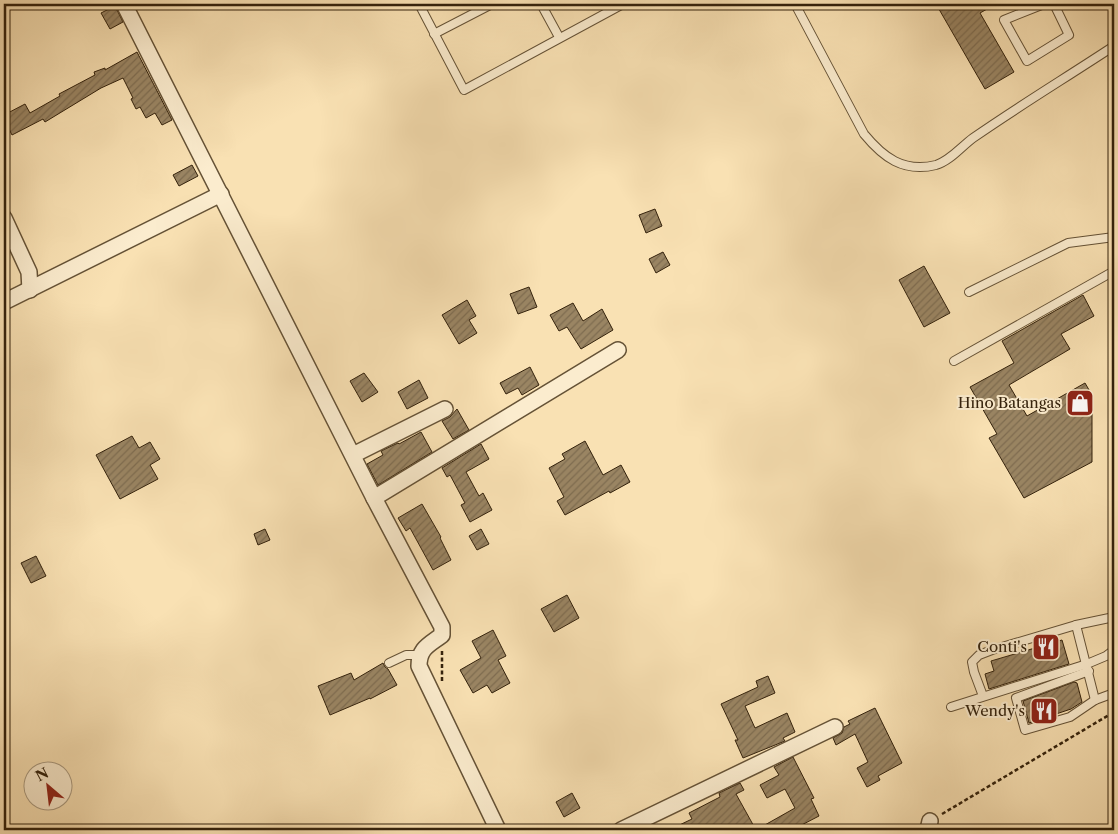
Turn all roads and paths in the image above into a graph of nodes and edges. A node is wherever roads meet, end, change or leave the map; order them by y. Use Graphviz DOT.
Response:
graph roads {
  1 [pos="124,4"];
  2 [pos="419,4"];
  3 [pos="492,4"];
  4 [pos="541,4"];
  5 [pos="623,4"];
  6 [pos="795,4"];
  7 [pos="1044,4"];
  8 [pos="1054,4"];
  9 [pos="1096,4"];
  10 [pos="1114,5"];
  11 [pos="434,34"];
  12 [pos="559,38"];
  13 [pos="1114,46"];
  14 [pos="221,194"];
  15 [pos="4,218"];
  16 [pos="1114,237"];
  17 [pos="1114,271"];
  18 [pos="30,290"];
  19 [pos="968,292"];
  20 [pos="4,302"];
  21 [pos="618,350"];
  22 [pos="954,362"];
  23 [pos="445,409"];
  24 [pos="352,455"];
  25 [pos="374,498"];
  26 [pos="1114,617"];
  27 [pos="1076,625"];
  28 [pos="442,634"];
  29 [pos="1114,650"];
  30 [pos="419,655"];
  31 [pos="389,662"];
  32 [pos="1088,668"];
  33 [pos="442,683"];
  34 [pos="1114,693"];
  35 [pos="983,696"];
  36 [pos="1095,700"];
  37 [pos="951,707"];
  38 [pos="1114,712"];
  39 [pos="835,726"];
  40 [pos="929,826"];
  41 [pos="498,830"];
  42 [pos="621,830"];
  1 -- 14 [label="street"];
  2 -- 11 [label="lane"];
  3 -- 11 [label="lane"];
  4 -- 12 [label="lane"];
  5 -- 12 [label="lane"];
  6 -- 13 [label="lane"];
  7 -- 8 [label="lane"];
  9 -- 10 [label="lane"];
  11 -- 12 [label="lane"];
  14 -- 18 [label="street"];
  14 -- 24 [label="street"];
  15 -- 18 [label="street"];
  16 -- 19 [label="lane"];
  17 -- 22 [label="lane"];
  18 -- 20 [label="street"];
  21 -- 25 [label="street"];
  23 -- 24 [label="street"];
  24 -- 25 [label="street"];
  25 -- 28 [label="street"];
  26 -- 27 [label="lane"];
  27 -- 32 [label="lane"];
  27 -- 35 [label="lane"];
  28 -- 30 [label="street"];
  28 -- 33 [label="path"];
  29 -- 32 [label="lane"];
  30 -- 31 [label="lane"];
  30 -- 41 [label="street"];
  32 -- 35 [label="lane"];
  32 -- 36 [label="lane"];
  32 -- 36 [label="lane"];
  34 -- 36 [label="lane"];
  35 -- 37 [label="lane"];
  38 -- 40 [label="path"];
  39 -- 42 [label="street"];
}
